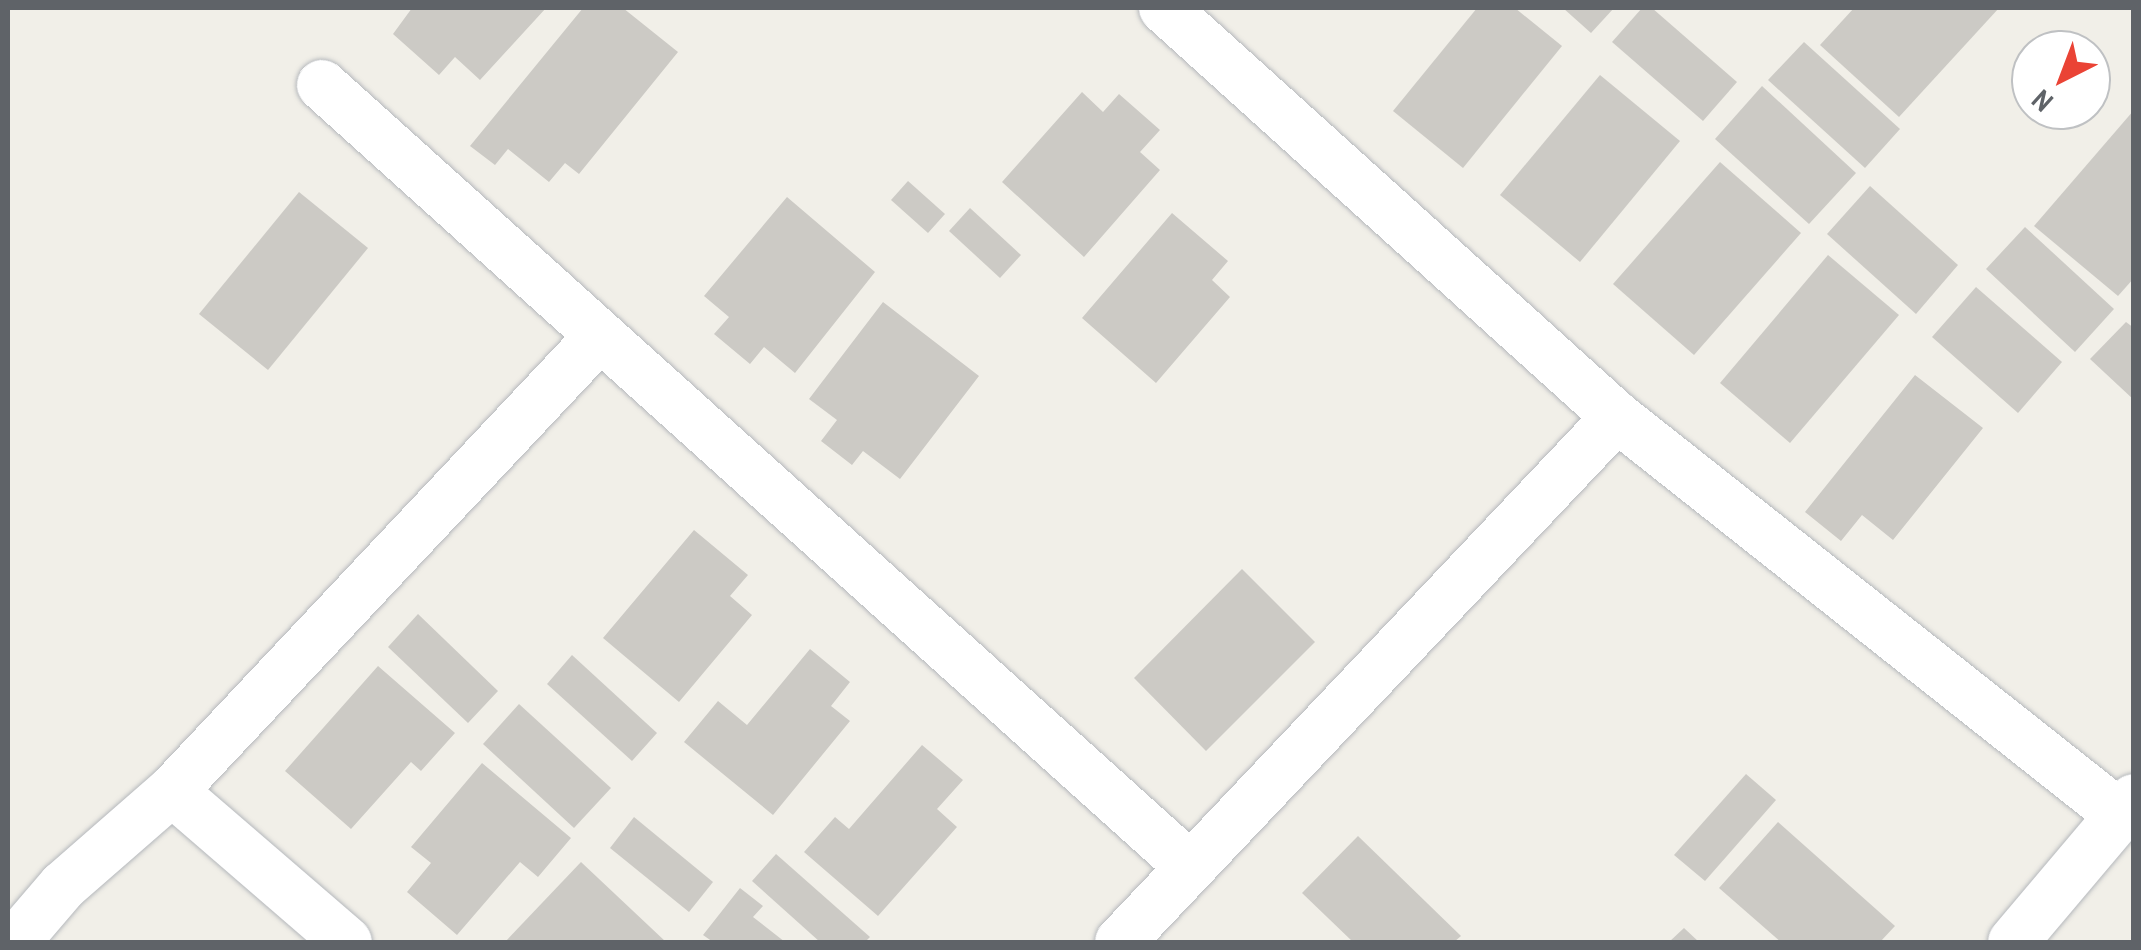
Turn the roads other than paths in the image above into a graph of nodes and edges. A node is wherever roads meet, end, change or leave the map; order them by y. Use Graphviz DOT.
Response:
graph roads {
  1 [pos="1164,8"];
  2 [pos="322,84"];
  3 [pos="600,336"];
  4 [pos="1618,417"];
  5 [pos="172,791"];
  6 [pos="2127,807"];
  7 [pos="1188,865"];
  8 [pos="15,942"];
  9 [pos="347,942"];
  10 [pos="1120,942"];
  11 [pos="2013,942"];
  1 -- 4 [label="street"];
  2 -- 3 [label="street"];
  3 -- 5 [label="street"];
  3 -- 7 [label="street"];
  4 -- 6 [label="street"];
  4 -- 7 [label="street"];
  5 -- 8 [label="street"];
  5 -- 9 [label="street"];
  6 -- 11 [label="street"];
  7 -- 10 [label="street"];
}
